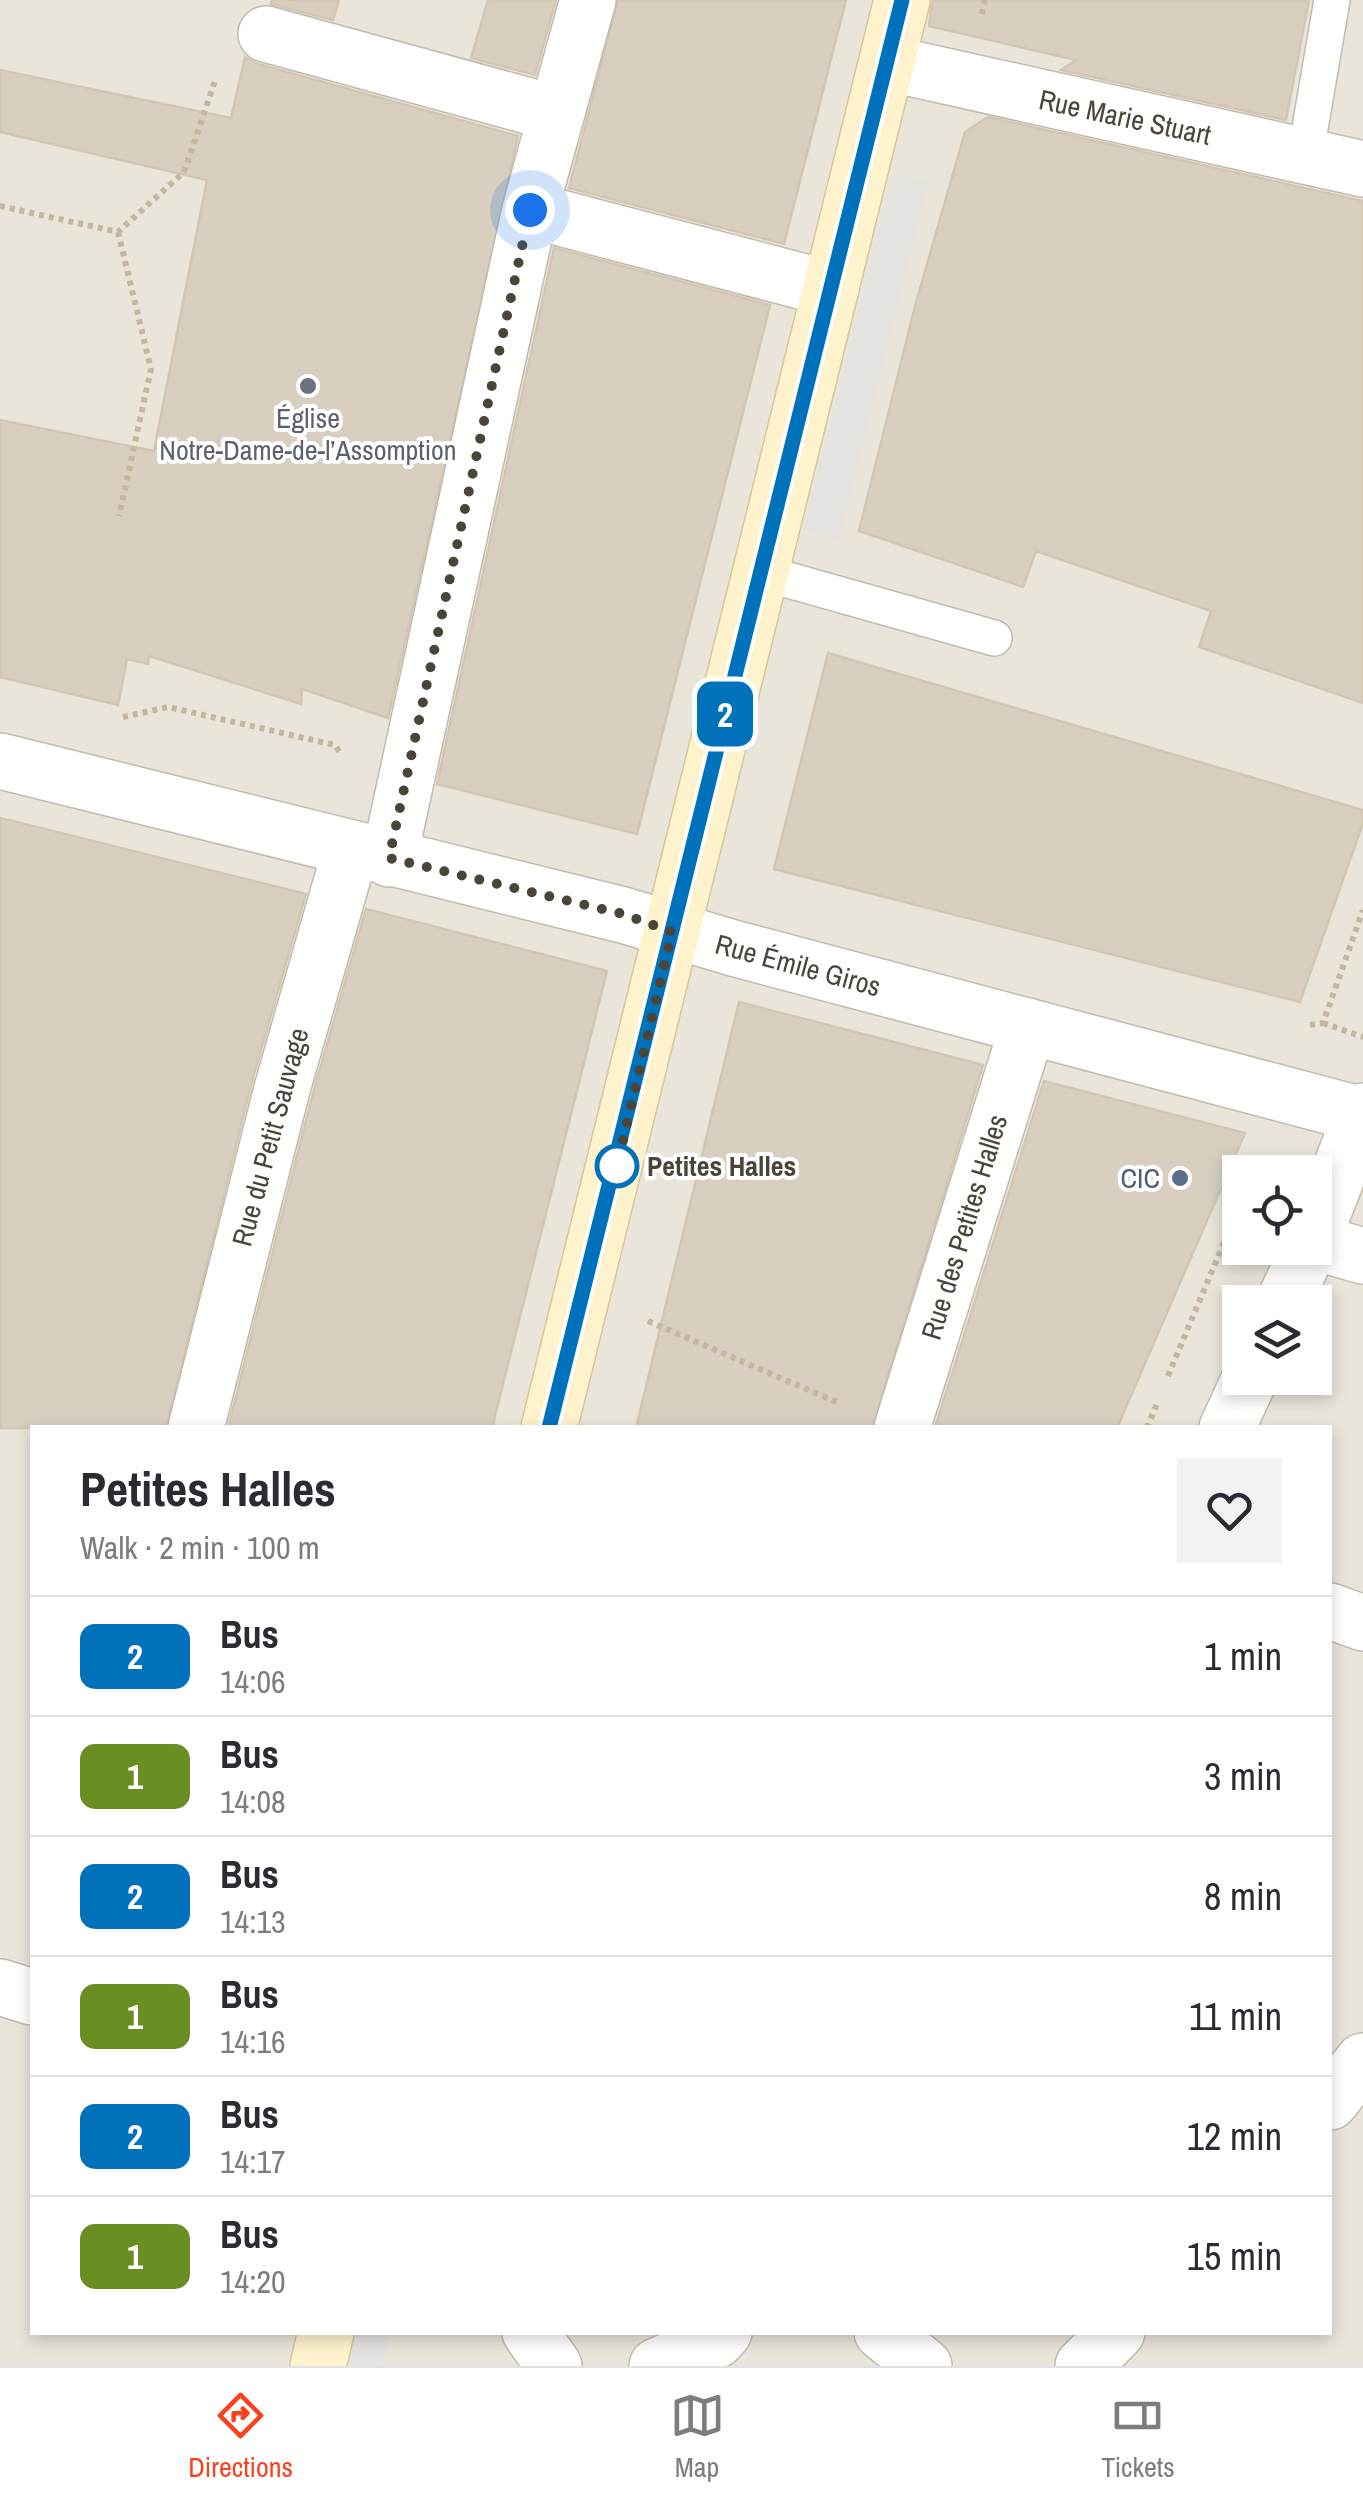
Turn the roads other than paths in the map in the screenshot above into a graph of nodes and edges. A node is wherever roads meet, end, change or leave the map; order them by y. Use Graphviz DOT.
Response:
graph roads {
  1 [pos="588,0"];
  2 [pos="902,0"];
  3 [pos="1332,0"];
  4 [pos="266,34"];
  5 [pos="886,63"];
  6 [pos="554,113"];
  7 [pos="1305,157"];
  8 [pos="1363,170"];
  9 [pos="530,210"];
  10 [pos="830,290"];
  11 [pos="760,572"];
  12 [pos="994,638"];
  13 [pos="0,762"];
  14 [pos="370,854"];
  15 [pos="672,932"];
  16 [pos="1028,1026"];
  17 [pos="1362,1113"];
  18 [pos="1332,1189"];
  19 [pos="1332,1247"];
  20 [pos="1363,1256"];
  21 [pos="1243,1395"];
  22 [pos="197,1425"];
  23 [pos="550,1425"];
  24 [pos="903,1425"];
  25 [pos="1229,1425"];
  26 [pos="1332,1612"];
  27 [pos="1363,1623"];
  28 [pos="0,1987"];
  29 [pos="30,1997"];
  30 [pos="1363,2061"];
  31 [pos="1332,2100"];
  32 [pos="325,2335"];
  33 [pos="532,2335"];
  34 [pos="721,2335"];
  35 [pos="886,2335"];
  36 [pos="1114,2335"];
  37 [pos="318,2366"];
  38 [pos="554,2366"];
  39 [pos="657,2366"];
  40 [pos="924,2366"];
  41 [pos="1084,2366"];
  1 -- 6 [label="street, Rue du Petit Sauvage"];
  2 -- 5 [label="main road"];
  3 -- 7 [label="lane"];
  4 -- 6 [label="street"];
  5 -- 7 [label="street, Rue Marie Stuart"];
  5 -- 10 [label="main road"];
  6 -- 9 [label="street, Rue du Petit Sauvage"];
  7 -- 8 [label="street, Rue Marie Stuart"];
  9 -- 10 [label="street"];
  9 -- 14 [label="street, Rue du Petit Sauvage"];
  10 -- 11 [label="main road"];
  11 -- 12 [label="lane"];
  11 -- 15 [label="main road"];
  13 -- 14 [label="street, Rue Émile Giros"];
  14 -- 15 [label="street, Rue Émile Giros"];
  14 -- 22 [label="street, Rue du Petit Sauvage"];
  15 -- 16 [label="street, Rue Émile Giros"];
  15 -- 23 [label="main road"];
  16 -- 17 [label="street, Rue Émile Giros"];
  16 -- 24 [label="street, Rue des Petites Halles"];
  17 -- 18 [label="street"];
  19 -- 20 [label="street"];
  21 -- 25 [label="street"];
  26 -- 27 [label="street"];
  28 -- 29 [label="street"];
  30 -- 31 [label="street"];
  32 -- 37 [label="main road"];
  33 -- 38 [label="street"];
  34 -- 39 [label="street"];
  35 -- 40 [label="street"];
  36 -- 41 [label="street"];
}
